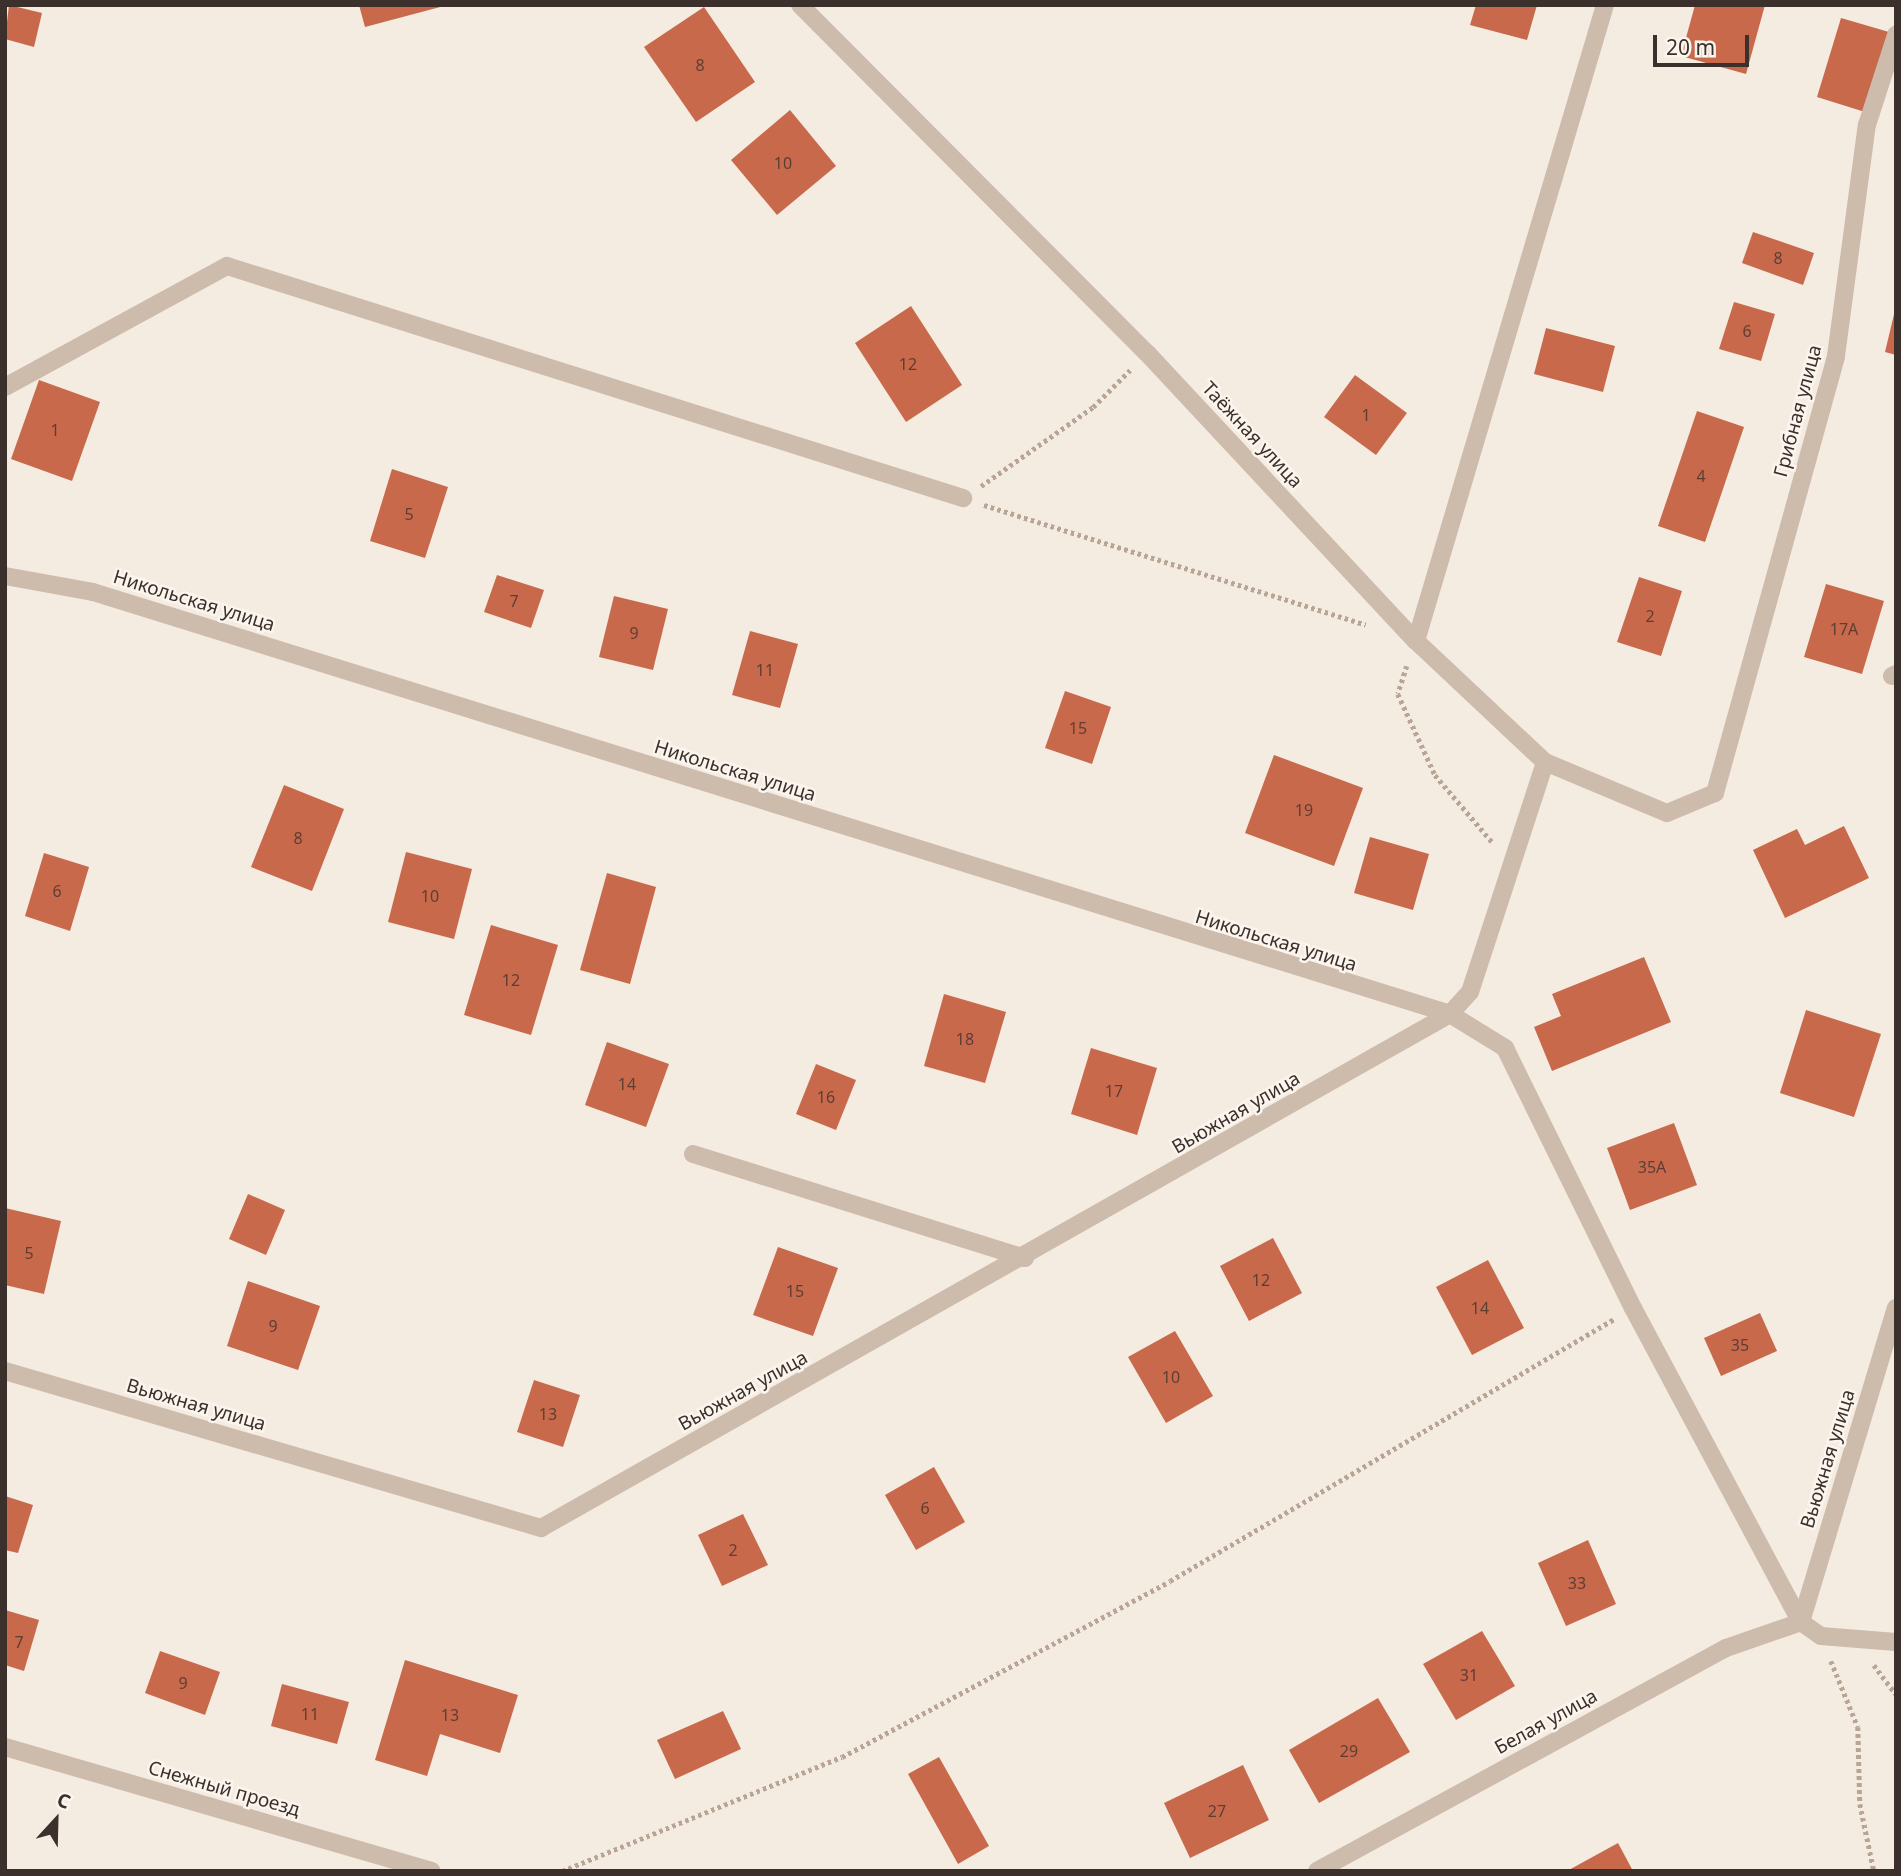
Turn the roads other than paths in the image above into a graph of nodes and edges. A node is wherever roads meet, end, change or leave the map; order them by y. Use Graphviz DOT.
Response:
graph roads {
  1 [pos="800,5"];
  2 [pos="1605,5"];
  3 [pos="1896,35"];
  4 [pos="5,387"];
  5 [pos="963,498"];
  6 [pos="5,576"];
  7 [pos="1416,641"];
  8 [pos="1545,762"];
  9 [pos="1714,793"];
  10 [pos="1450,1014"];
  11 [pos="693,1154"];
  12 [pos="1025,1258"];
  13 [pos="1896,1308"];
  14 [pos="5,1371"];
  15 [pos="1801,1622"];
  16 [pos="1896,1642"];
  17 [pos="5,1747"];
  18 [pos="431,1871"];
  19 [pos="1317,1871"];
  1 -- 7 [label="street, Таёжная улица"];
  2 -- 7 [label="street"];
  3 -- 9 [label="street, Грибная улица"];
  4 -- 5 [label="street"];
  6 -- 10 [label="street, Никольская улица"];
  7 -- 8 [label="street, Таёжная улица"];
  8 -- 9 [label="street, Таёжная улица"];
  8 -- 10 [label="street"];
  10 -- 12 [label="street, Вьюжная улица"];
  10 -- 15 [label="street, Никольская улица"];
  11 -- 12 [label="street"];
  12 -- 14 [label="street, Вьюжная улица"];
  13 -- 15 [label="street, Вьюжная улица"];
  15 -- 16 [label="street"];
  15 -- 19 [label="street, Белая улица"];
  17 -- 18 [label="street, Снежный проезд"];
}
